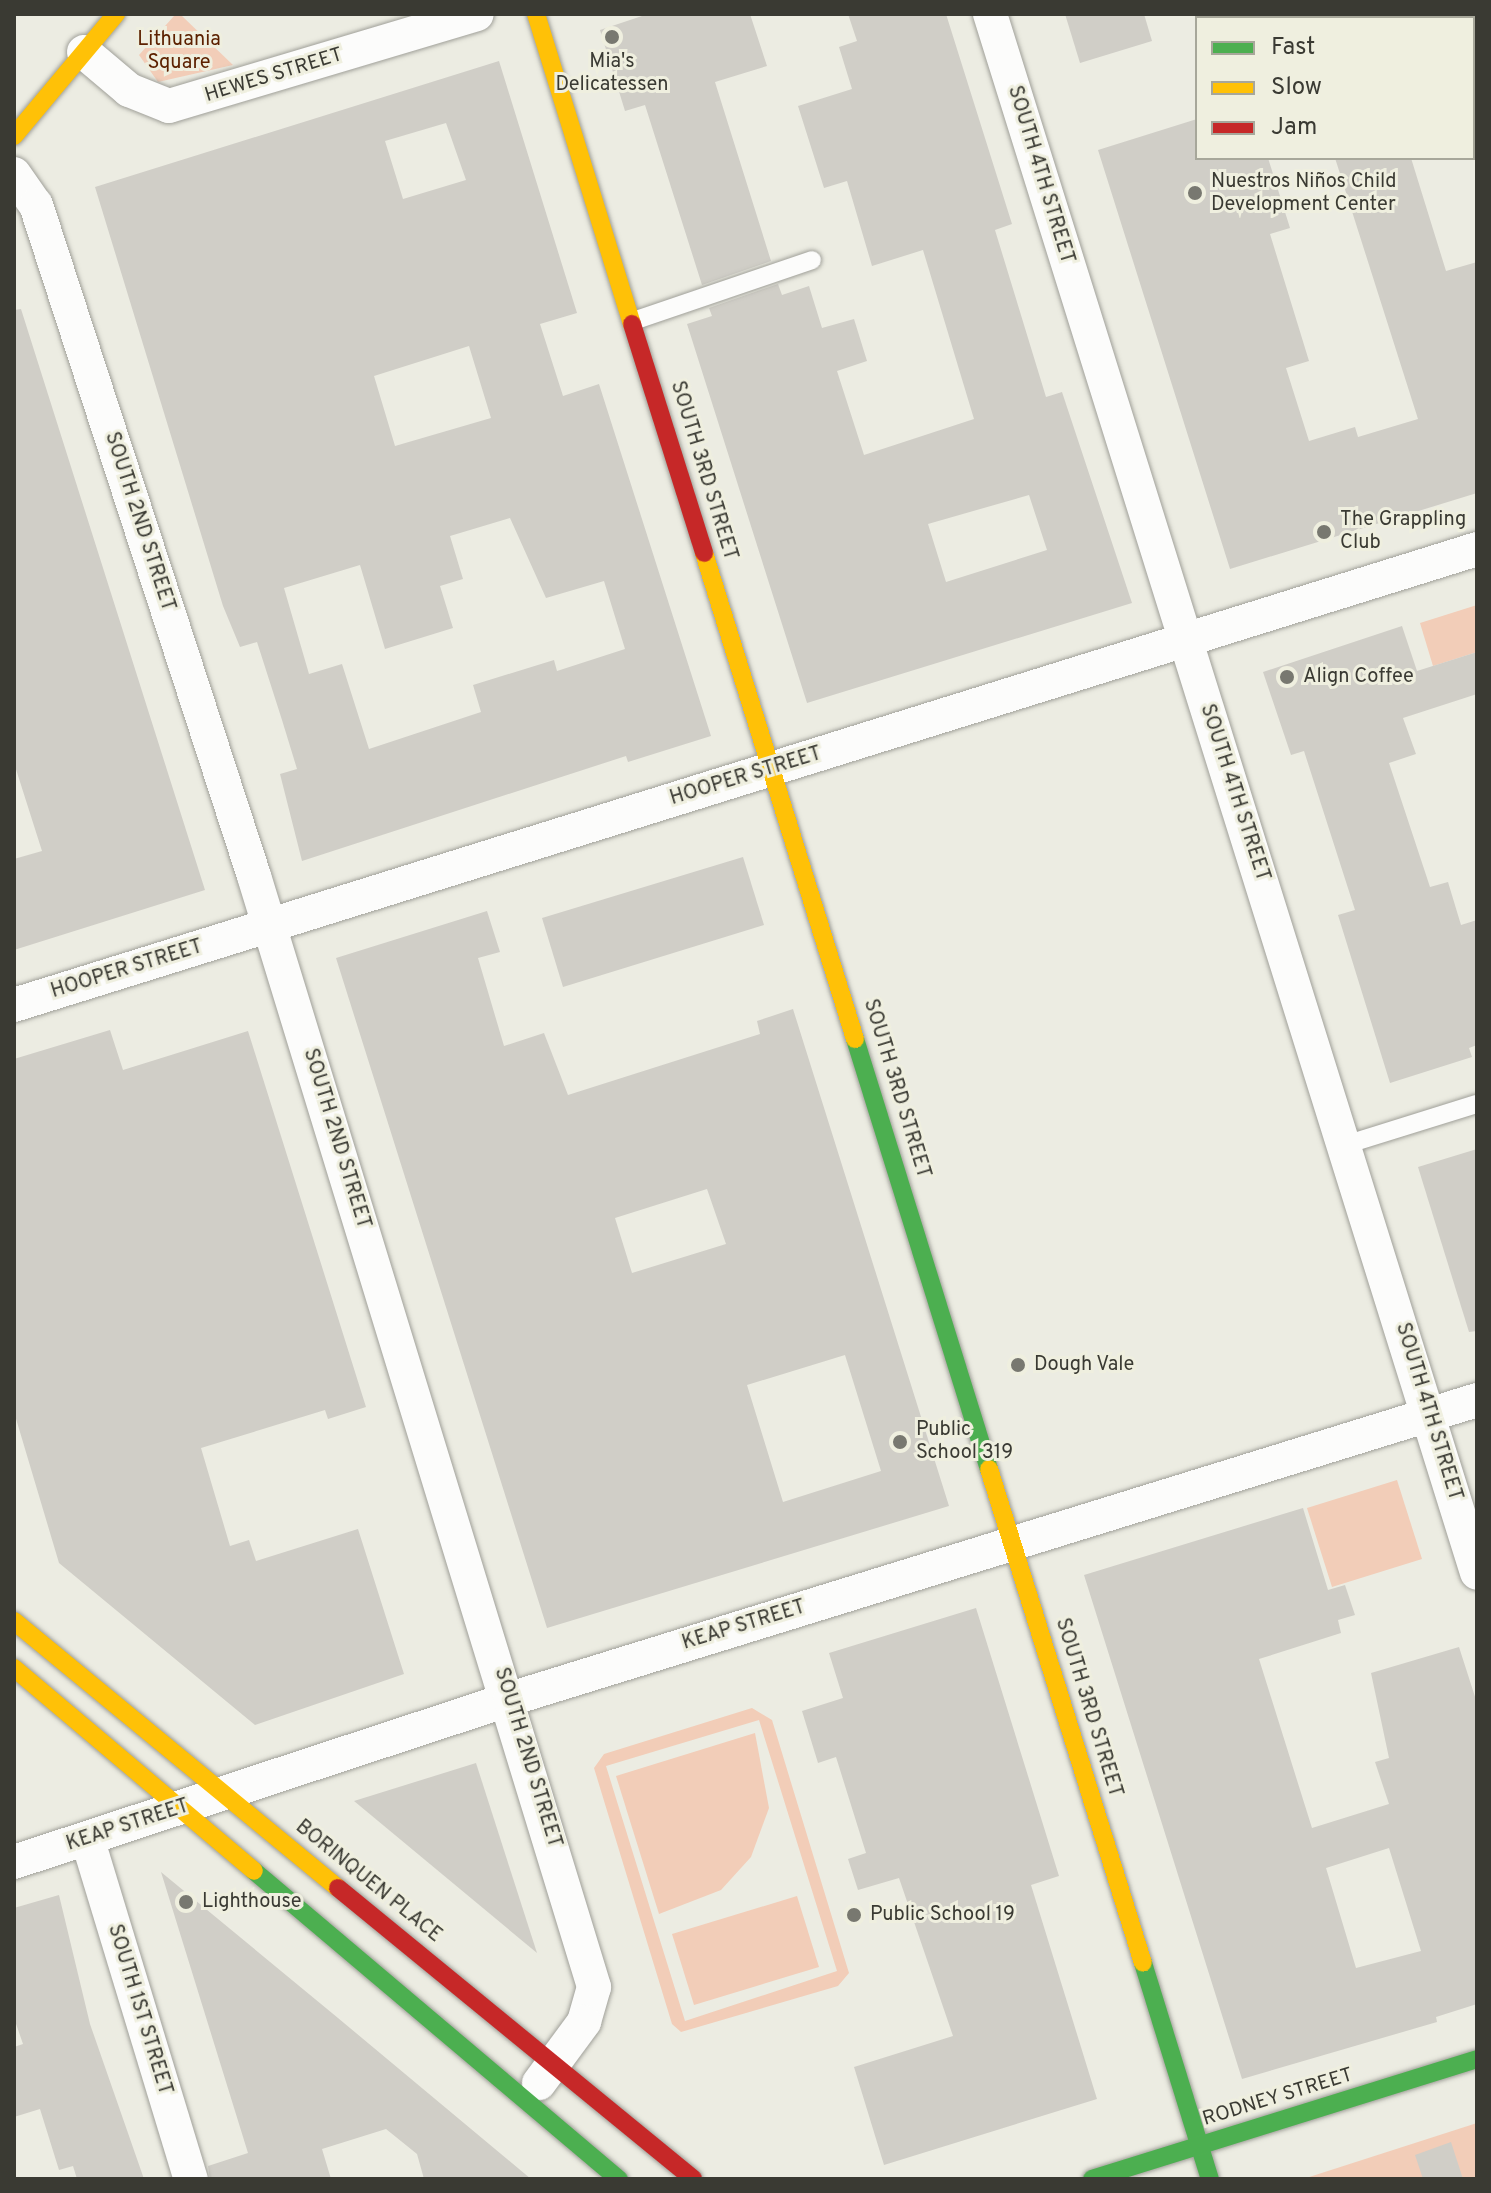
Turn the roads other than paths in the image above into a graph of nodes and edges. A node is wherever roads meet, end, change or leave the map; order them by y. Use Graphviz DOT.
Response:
graph roads {
  1 [pos="116,14"];
  2 [pos="477,14"];
  3 [pos="536,14"];
  4 [pos="990,14"];
  5 [pos="84,52"];
  6 [pos="14,136"];
  7 [pos="14,174"];
  8 [pos="812,260"];
  9 [pos="633,321"];
  10 [pos="1477,549"];
  11 [pos="1186,640"];
  12 [pos="773,769"];
  13 [pos="269,926"];
  14 [pos="14,1005"];
  15 [pos="1477,1104"];
  16 [pos="1345,1145"];
  17 [pos="1477,1400"];
  18 [pos="1429,1415"];
  19 [pos="1014,1542"];
  20 [pos="1477,1573"];
  21 [pos="14,1621"];
  22 [pos="14,1668"];
  23 [pos="510,1699"];
  24 [pos="226,1793"];
  25 [pos="181,1809"];
  26 [pos="88,1841"];
  27 [pos="14,1862"];
  28 [pos="1477,2059"];
  29 [pos="554,2064"];
  30 [pos="526,2099"];
  31 [pos="1200,2146"];
  32 [pos="191,2179"];
  33 [pos="619,2179"];
  34 [pos="693,2179"];
  35 [pos="1092,2179"];
  36 [pos="1210,2179"];
  1 -- 5 [label="street"];
  2 -- 5 [label="street, HEWES STREET"];
  3 -- 9 [label="street, SOUTH 3RD STREET"];
  4 -- 11 [label="street, SOUTH 4TH STREET"];
  5 -- 6 [label="street"];
  7 -- 13 [label="street, SOUTH 2ND STREET"];
  8 -- 9 [label="lane"];
  9 -- 12 [label="street, SOUTH 3RD STREET"];
  10 -- 11 [label="street, HOOPER STREET"];
  11 -- 12 [label="street, HOOPER STREET"];
  11 -- 16 [label="street, SOUTH 4TH STREET"];
  12 -- 13 [label="street, HOOPER STREET"];
  12 -- 19 [label="street, SOUTH 3RD STREET"];
  13 -- 14 [label="street, HOOPER STREET"];
  13 -- 23 [label="street, SOUTH 2ND STREET"];
  15 -- 16 [label="lane"];
  16 -- 18 [label="street, SOUTH 4TH STREET"];
  17 -- 18 [label="street, KEAP STREET"];
  18 -- 19 [label="street, KEAP STREET"];
  18 -- 20 [label="street, SOUTH 4TH STREET"];
  19 -- 23 [label="street, KEAP STREET"];
  19 -- 31 [label="street, SOUTH 3RD STREET"];
  21 -- 24 [label="street, BORINQUEN PLACE"];
  22 -- 25 [label="street"];
  23 -- 24 [label="street, KEAP STREET"];
  23 -- 29 [label="street, SOUTH 2ND STREET"];
  24 -- 25 [label="street, KEAP STREET"];
  24 -- 29 [label="street, BORINQUEN PLACE"];
  25 -- 26 [label="street, KEAP STREET"];
  25 -- 30 [label="street"];
  26 -- 27 [label="street, KEAP STREET"];
  26 -- 32 [label="street, SOUTH 1ST STREET"];
  28 -- 31 [label="street, RODNEY STREET"];
  29 -- 30 [label="street, SOUTH 2ND STREET"];
  29 -- 34 [label="street, BORINQUEN PLACE"];
  30 -- 33 [label="street"];
  31 -- 35 [label="street, RODNEY STREET"];
  31 -- 36 [label="street, SOUTH 3RD STREET"];
}
